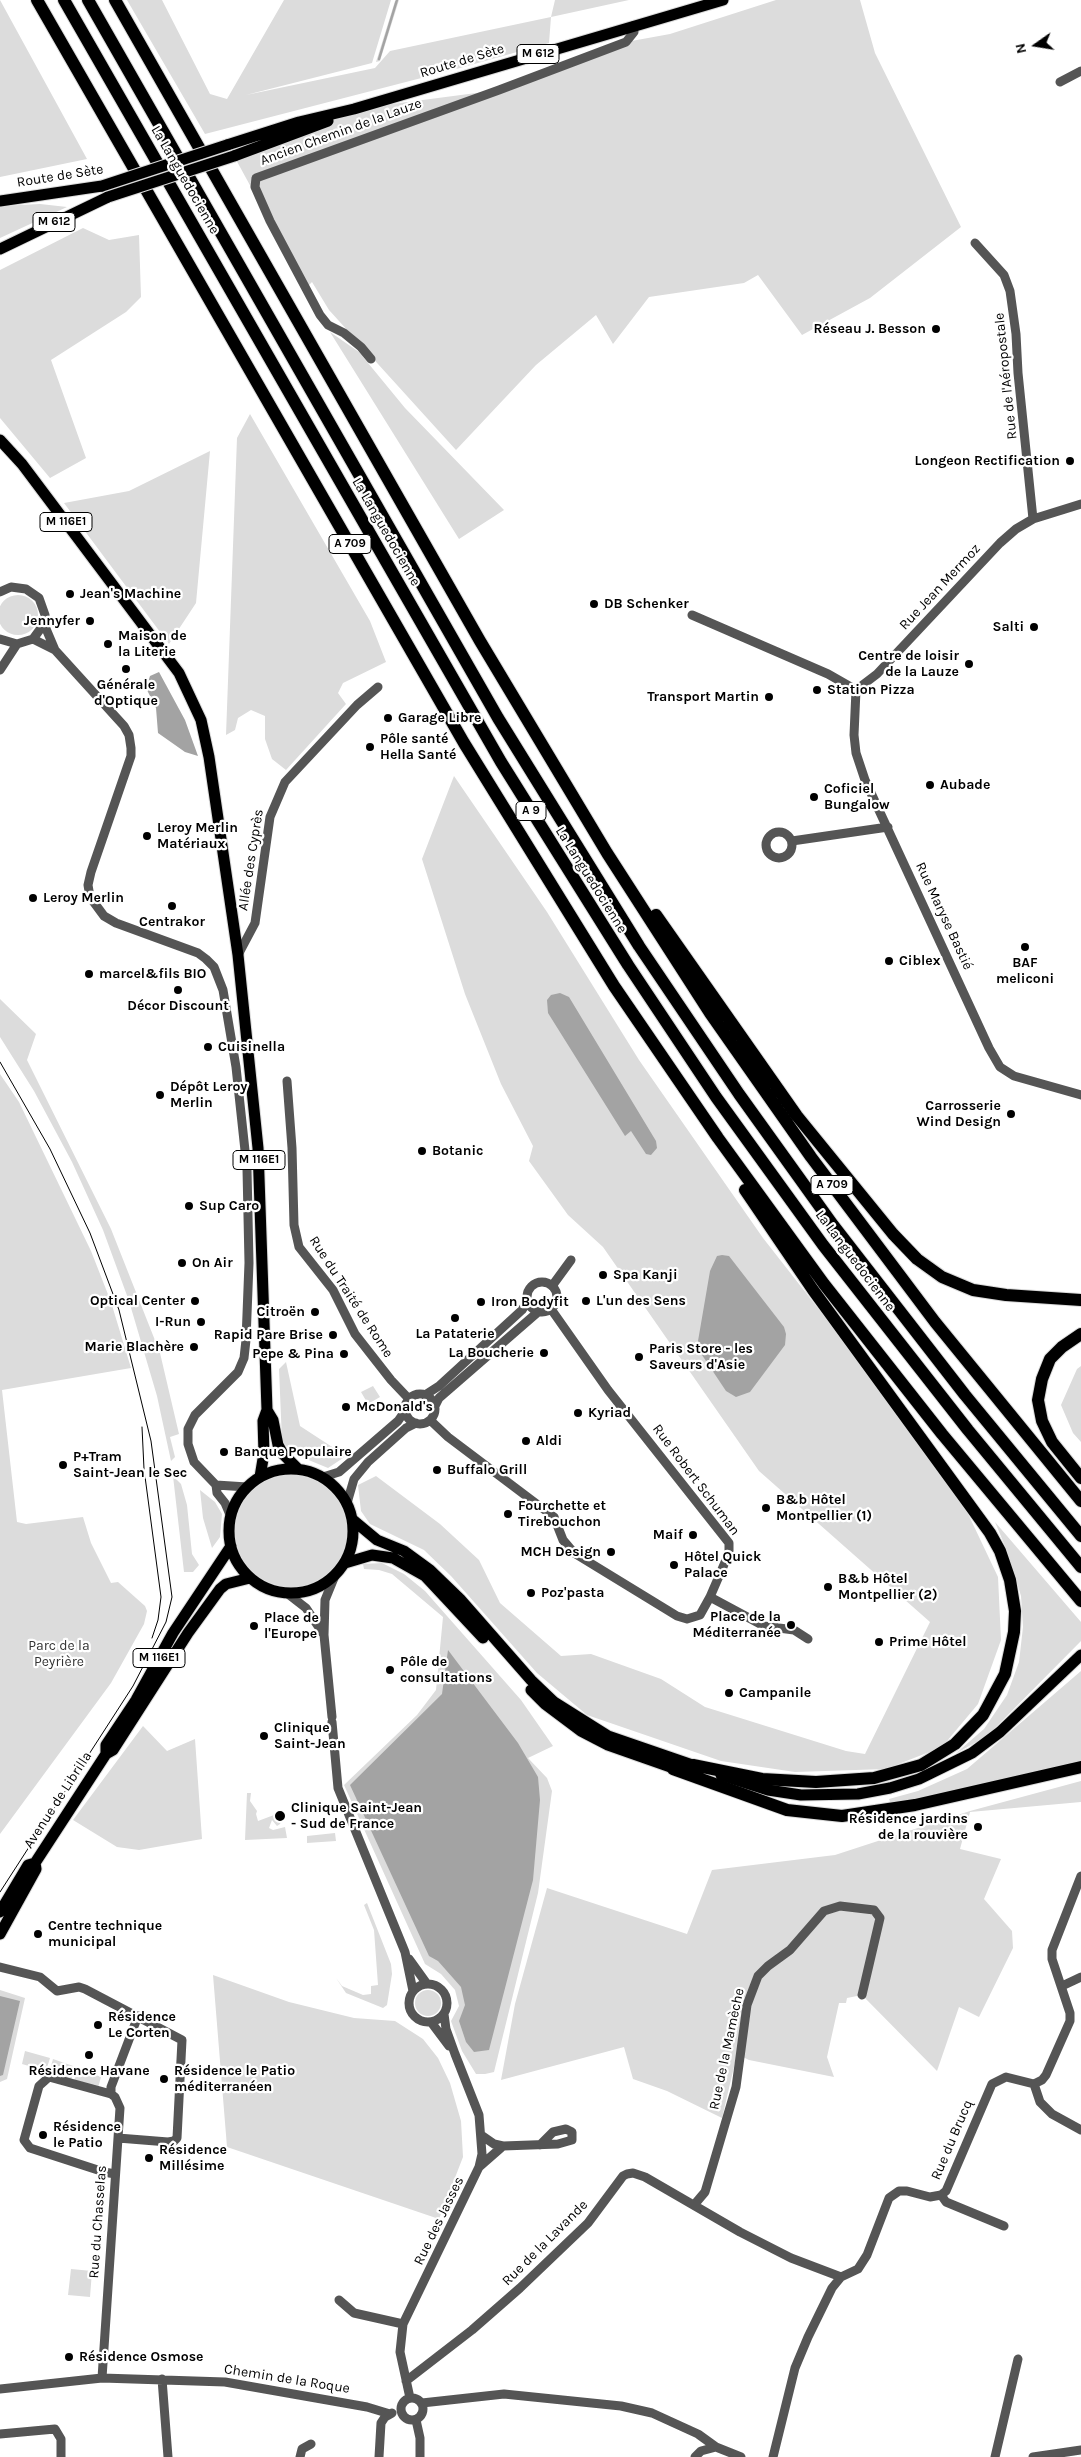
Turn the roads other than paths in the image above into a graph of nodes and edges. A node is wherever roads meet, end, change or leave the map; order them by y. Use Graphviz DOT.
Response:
graph roads {
  1 [pos="38,0"];
  2 [pos="64,0"];
  3 [pos="88,0"];
  4 [pos="115,0"];
  5 [pos="722,0"];
  6 [pos="633,26"];
  7 [pos="1081,72"];
  8 [pos="1060,82"];
  9 [pos="354,109"];
  10 [pos="0,201"];
  11 [pos="975,243"];
  12 [pos="0,249"];
  13 [pos="371,359"];
  14 [pos="0,440"];
  15 [pos="1081,504"];
  16 [pos="1033,519"];
  17 [pos="2,590"];
  18 [pos="692,615"];
  19 [pos="44,624"];
  20 [pos="0,639"];
  21 [pos="33,639"];
  22 [pos="16,644"];
  23 [pos="55,650"];
  24 [pos="0,670"];
  25 [pos="378,687"];
  26 [pos="856,690"];
  27 [pos="582,813"];
  28 [pos="888,827"];
  29 [pos="792,841"];
  30 [pos="238,955"];
  31 [pos="677,1080"];
  32 [pos="287,1081"];
  33 [pos="1081,1095"];
  34 [pos="571,1260"];
  35 [pos="552,1286"];
  36 [pos="1081,1300"];
  37 [pos="527,1302"];
  38 [pos="551,1309"];
  39 [pos="538,1312"];
  40 [pos="1081,1334"];
  41 [pos="425,1395"];
  42 [pos="409,1399"];
  43 [pos="434,1406"];
  44 [pos="267,1410"];
  45 [pos="405,1411"];
  46 [pos="430,1420"];
  47 [pos="416,1423"];
  48 [pos="298,1469"];
  49 [pos="260,1477"];
  50 [pos="323,1477"];
  51 [pos="1081,1478"];
  52 [pos="216,1485"];
  53 [pos="248,1487"];
  54 [pos="1081,1501"];
  55 [pos="347,1503"];
  56 [pos="231,1517"];
  57 [pos="353,1520"];
  58 [pos="1081,1536"];
  59 [pos="231,1546"];
  60 [pos="345,1563"];
  61 [pos="1081,1567"];
  62 [pos="250,1578"];
  63 [pos="334,1578"];
  64 [pos="288,1594"];
  65 [pos="710,1598"];
  66 [pos="1081,1601"];
  67 [pos="185,1613"];
  68 [pos="196,1622"];
  69 [pos="324,1636"];
  70 [pos="808,1639"];
  71 [pos="1081,1655"];
  72 [pos="1081,1662"];
  73 [pos="106,1754"];
  74 [pos="693,1765"];
  75 [pos="1081,1767"];
  76 [pos="673,1769"];
  77 [pos="35,1863"];
  78 [pos="1081,1876"];
  79 [pos="14,1886"];
  80 [pos="2,1907"];
  81 [pos="0,1920"];
  82 [pos="0,1934"];
  83 [pos="405,1952"];
  84 [pos="0,1967"];
  85 [pos="1081,1977"];
  86 [pos="427,1984"];
  87 [pos="1062,1986"];
  88 [pos="413,1991"];
  89 [pos="862,1995"];
  90 [pos="444,2014"];
  91 [pos="138,2016"];
  92 [pos="431,2022"];
  93 [pos="454,2054"];
  94 [pos="1034,2084"];
  95 [pos="111,2094"];
  96 [pos="1081,2130"];
  97 [pos="482,2135"];
  98 [pos="118,2138"];
  99 [pos="540,2145"];
  100 [pos="503,2146"];
  101 [pos="479,2167"];
  102 [pos="116,2174"];
  103 [pos="941,2195"];
  104 [pos="694,2206"];
  105 [pos="1004,2226"];
  106 [pos="840,2277"];
  107 [pos="339,2300"];
  108 [pos="403,2324"];
  109 [pos="1018,2359"];
  110 [pos="102,2378"];
  111 [pos="162,2379"];
  112 [pos="406,2381"];
  113 [pos="0,2389"];
  114 [pos="410,2398"];
  115 [pos="422,2403"];
  116 [pos="401,2412"];
  117 [pos="390,2414"];
  118 [pos="416,2420"];
  119 [pos="0,2434"];
  120 [pos="698,2434"];
  121 [pos="311,2444"];
  122 [pos="716,2448"];
  123 [pos="1081,2450"];
  124 [pos="698,2454"];
  125 [pos="61,2457"];
  126 [pos="168,2457"];
  127 [pos="300,2457"];
  128 [pos="379,2457"];
  129 [pos="420,2457"];
  130 [pos="741,2457"];
  131 [pos="773,2457"];
  132 [pos="995,2457"];
  133 [pos="1033,2457"];
  1 -- 31 [label="highway, A 709"];
  2 -- 61 [label="highway, La Languedocienne / A 9"];
  3 -- 58 [label="highway, La Languedocienne / A 9"];
  4 -- 27 [label="highway, A 709"];
  5 -- 6 [label="main road, Route de Sète / M 612"];
  6 -- 9 [label="main road, Route de Sète / M 612"];
  6 -- 13 [label="street, Ancien Chemin de la Lauze"];
  7 -- 8 [label="street"];
  9 -- 10 [label="main road, Route de Sète / M 612, bridge"];
  9 -- 12 [label="main road, Route de Sète / M 612, bridge"];
  11 -- 16 [label="street, Rue de l'Aéropostale"];
  14 -- 30 [label="main road, M 116E1"];
  15 -- 16 [label="street, Rue Jean Mermoz"];
  16 -- 26 [label="street, Rue Jean Mermoz"];
  17 -- 19 [label="street"];
  18 -- 26 [label="street"];
  19 -- 21 [label="street"];
  19 -- 23 [label="street"];
  20 -- 22 [label="street"];
  21 -- 22 [label="street"];
  21 -- 23 [label="street"];
  22 -- 24 [label="street"];
  23 -- 52 [label="street"];
  25 -- 30 [label="street, Allée des Cyprès"];
  26 -- 28 [label="street, Rue Maryse Bastié"];
  27 -- 36 [label="highway"];
  27 -- 54 [label="highway, A 709"];
  28 -- 29 [label="street"];
  28 -- 33 [label="street, Rue Maryse Bastié"];
  30 -- 44 [label="main road, M 116E1"];
  31 -- 66 [label="highway, A 709"];
  31 -- 74 [label="highway"];
  32 -- 42 [label="street, Rue du Traité de Rome"];
  34 -- 35 [label="street"];
  35 -- 37 [label="street"];
  35 -- 38 [label="street"];
  37 -- 39 [label="street"];
  37 -- 41 [label="street"];
  38 -- 39 [label="street"];
  38 -- 65 [label="street, Rue Robert Schuman"];
  39 -- 43 [label="street"];
  40 -- 51 [label="highway"];
  41 -- 42 [label="street"];
  41 -- 43 [label="street"];
  42 -- 45 [label="street"];
  43 -- 46 [label="street"];
  44 -- 48 [label="main road, M 116E1"];
  44 -- 49 [label="main road, M 116E1"];
  45 -- 47 [label="street"];
  45 -- 50 [label="street"];
  46 -- 47 [label="street"];
  46 -- 65 [label="street, Rue Robert Schuman"];
  47 -- 55 [label="street"];
  48 -- 49 [label="main road"];
  48 -- 50 [label="main road"];
  49 -- 53 [label="main road"];
  50 -- 55 [label="main road"];
  52 -- 53 [label="street"];
  52 -- 56 [label="street"];
  53 -- 56 [label="main road"];
  55 -- 57 [label="main road"];
  56 -- 59 [label="main road"];
  57 -- 60 [label="main road"];
  57 -- 74 [label="main road"];
  59 -- 62 [label="main road"];
  59 -- 67 [label="main road, Avenue de Librilla / M 116E1"];
  60 -- 63 [label="main road"];
  60 -- 76 [label="main road"];
  62 -- 64 [label="main road"];
  62 -- 68 [label="main road, Avenue de Librilla / M 116E1"];
  63 -- 64 [label="main road"];
  63 -- 69 [label="street, Rue des Jasses"];
  64 -- 69 [label="street, Rue des Jasses"];
  65 -- 70 [label="street"];
  67 -- 68 [label="main road"];
  67 -- 73 [label="main road, Avenue de Librilla / M 116E1"];
  68 -- 73 [label="main road, Avenue de Librilla / M 116E1"];
  69 -- 83 [label="street, Rue des Jasses"];
  71 -- 74 [label="main road"];
  72 -- 76 [label="main road"];
  73 -- 77 [label="main road, Avenue de Librilla / M 116E1"];
  75 -- 76 [label="highway"];
  77 -- 79 [label="main road, Avenue de Librilla / M 116E1"];
  77 -- 82 [label="main road, Avenue de Librilla / M 116E1"];
  78 -- 87 [label="street"];
  79 -- 80 [label="main road, Avenue de Librilla / M 116E1"];
  79 -- 81 [label="main road, Avenue de Librilla / M 116E1"];
  83 -- 86 [label="street, Rue des Jasses"];
  83 -- 88 [label="street, Rue des Jasses"];
  84 -- 91 [label="street"];
  85 -- 87 [label="street"];
  86 -- 88 [label="street"];
  86 -- 90 [label="street, Rue des Jasses"];
  87 -- 94 [label="street"];
  88 -- 92 [label="street, Rue des Jasses"];
  89 -- 104 [label="street, Rue de la Mamèche"];
  90 -- 92 [label="street"];
  90 -- 93 [label="street, Rue des Jasses"];
  91 -- 95 [label="street"];
  91 -- 98 [label="street"];
  92 -- 93 [label="street, Rue des Jasses"];
  93 -- 97 [label="street, Rue des Jasses"];
  94 -- 96 [label="street"];
  94 -- 103 [label="street, Rue du Brucq"];
  95 -- 98 [label="street, Rue du Chasselas"];
  95 -- 102 [label="street"];
  97 -- 100 [label="street"];
  97 -- 101 [label="street, Rue des Jasses"];
  98 -- 102 [label="street, Rue du Chasselas"];
  99 -- 100 [label="street"];
  100 -- 101 [label="street"];
  101 -- 108 [label="street, Rue des Jasses"];
  102 -- 110 [label="street, Rue du Chasselas"];
  103 -- 105 [label="street"];
  103 -- 106 [label="street, Rue du Brucq"];
  104 -- 106 [label="street, Rue de la Lavande"];
  104 -- 112 [label="street, Rue de la Lavande"];
  106 -- 131 [label="street, Rue du Brucq"];
  107 -- 108 [label="street"];
  108 -- 112 [label="street, Rue des Jasses"];
  109 -- 132 [label="street"];
  110 -- 111 [label="street, Chemin de la Roque"];
  110 -- 113 [label="street, Chemin de la Roque"];
  111 -- 117 [label="street, Chemin de la Roque"];
  111 -- 126 [label="street"];
  112 -- 114 [label="street, Rue des Jasses"];
  114 -- 115 [label="street"];
  114 -- 116 [label="street"];
  115 -- 118 [label="street"];
  115 -- 120 [label="street"];
  116 -- 117 [label="street"];
  116 -- 118 [label="street"];
  117 -- 128 [label="street"];
  118 -- 129 [label="street"];
  119 -- 125 [label="street"];
  120 -- 122 [label="street"];
  120 -- 124 [label="street"];
  121 -- 127 [label="street"];
  122 -- 124 [label="street"];
  122 -- 130 [label="street"];
  123 -- 133 [label="street"];
}
